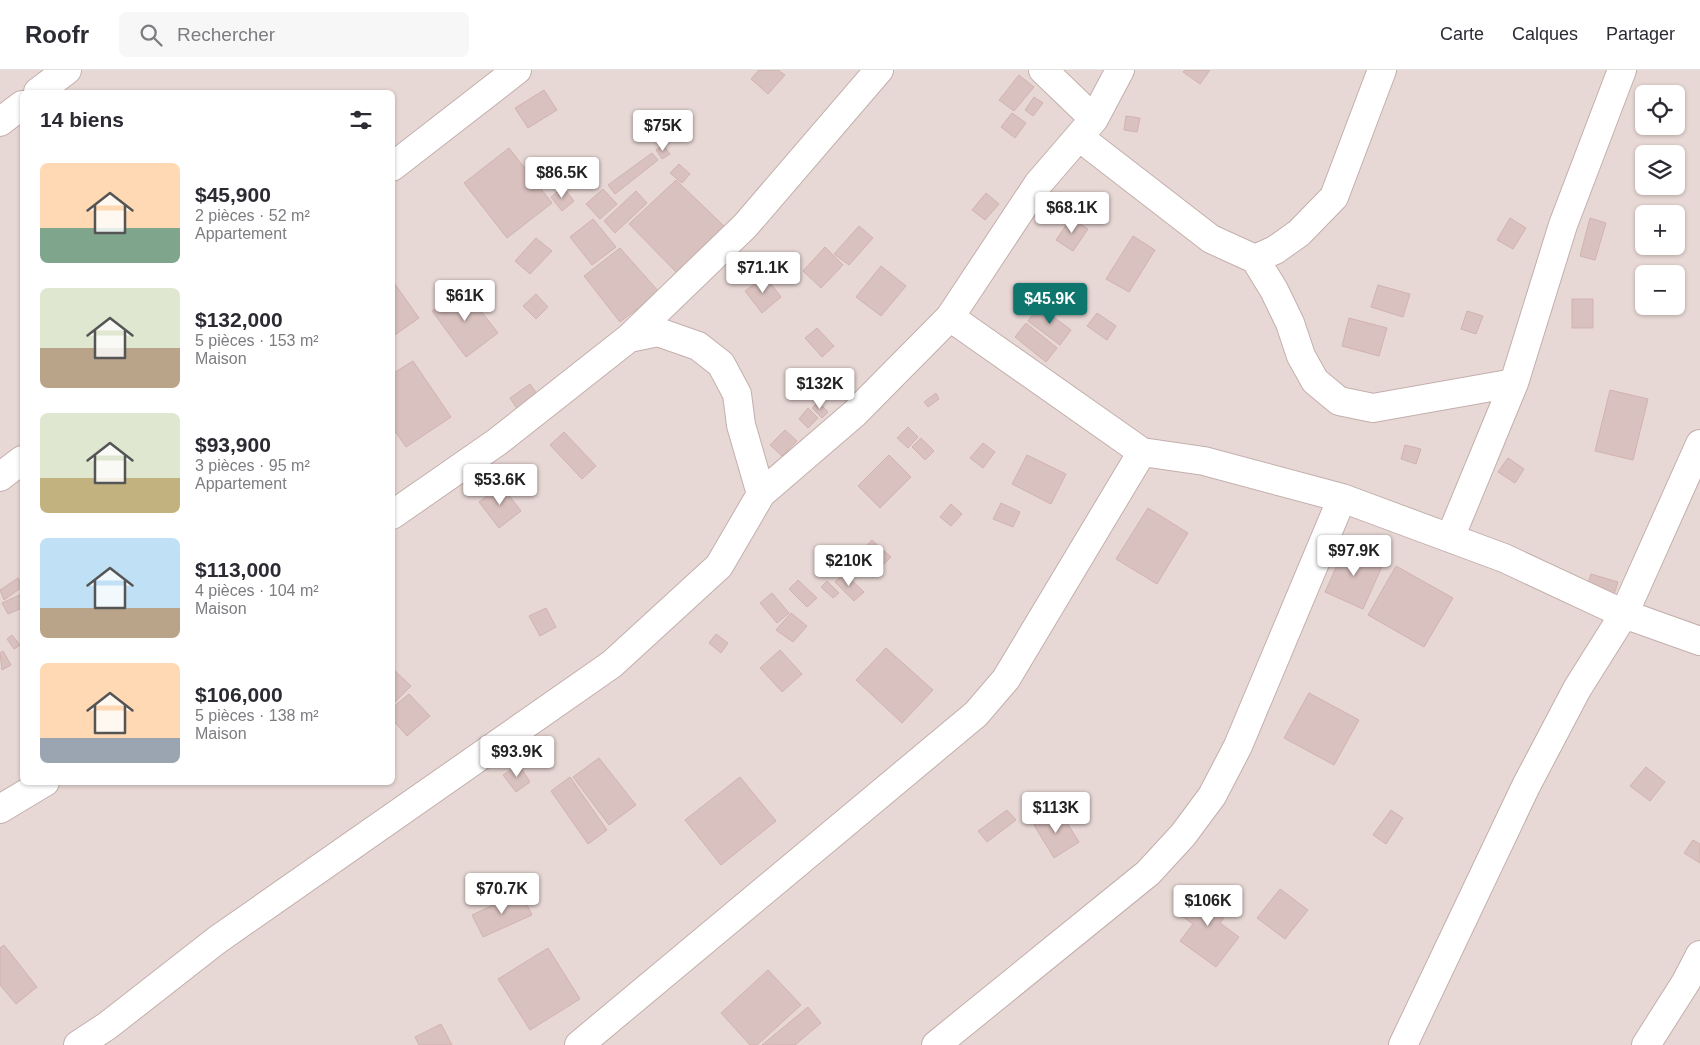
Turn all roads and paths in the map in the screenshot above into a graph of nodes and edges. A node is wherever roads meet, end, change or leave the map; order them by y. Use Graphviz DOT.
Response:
graph roads {
  1 [pos="68,70"];
  2 [pos="517,70"];
  3 [pos="878,70"];
  4 [pos="1043,70"];
  5 [pos="1120,70"];
  6 [pos="1382,70"];
  7 [pos="1622,70"];
  8 [pos="41,90"];
  9 [pos="20,107"];
  10 [pos="0,122"];
  11 [pos="1086,128"];
  12 [pos="395,165"];
  13 [pos="1255,259"];
  14 [pos="950,317"];
  15 [pos="629,338"];
  16 [pos="1514,383"];
  17 [pos="1700,444"];
  18 [pos="1142,452"];
  19 [pos="20,462"];
  20 [pos="0,477"];
  21 [pos="761,494"];
  22 [pos="1342,498"];
  23 [pos="395,513"];
  24 [pos="1450,538"];
  25 [pos="1624,614"];
  26 [pos="1700,641"];
  27 [pos="40,785"];
  28 [pos="0,809"];
  29 [pos="1700,955"];
  30 [pos="78,1045"];
  31 [pos="579,1045"];
  32 [pos="936,1045"];
  33 [pos="1403,1045"];
  34 [pos="1646,1045"];
  1 -- 8 [label="street"];
  2 -- 12 [label="street"];
  3 -- 15 [label="street"];
  4 -- 11 [label="street"];
  5 -- 11 [label="street"];
  6 -- 13 [label="street"];
  7 -- 16 [label="street"];
  9 -- 10 [label="street"];
  11 -- 13 [label="street"];
  11 -- 14 [label="street"];
  13 -- 16 [label="street"];
  14 -- 18 [label="street"];
  14 -- 21 [label="street"];
  15 -- 21 [label="street"];
  15 -- 23 [label="street"];
  16 -- 24 [label="street"];
  17 -- 25 [label="street"];
  18 -- 22 [label="street"];
  18 -- 31 [label="street"];
  19 -- 20 [label="street"];
  21 -- 30 [label="street"];
  22 -- 24 [label="street"];
  22 -- 32 [label="street"];
  24 -- 25 [label="street"];
  25 -- 26 [label="street"];
  25 -- 33 [label="street"];
  27 -- 28 [label="street"];
  29 -- 34 [label="street"];
}
